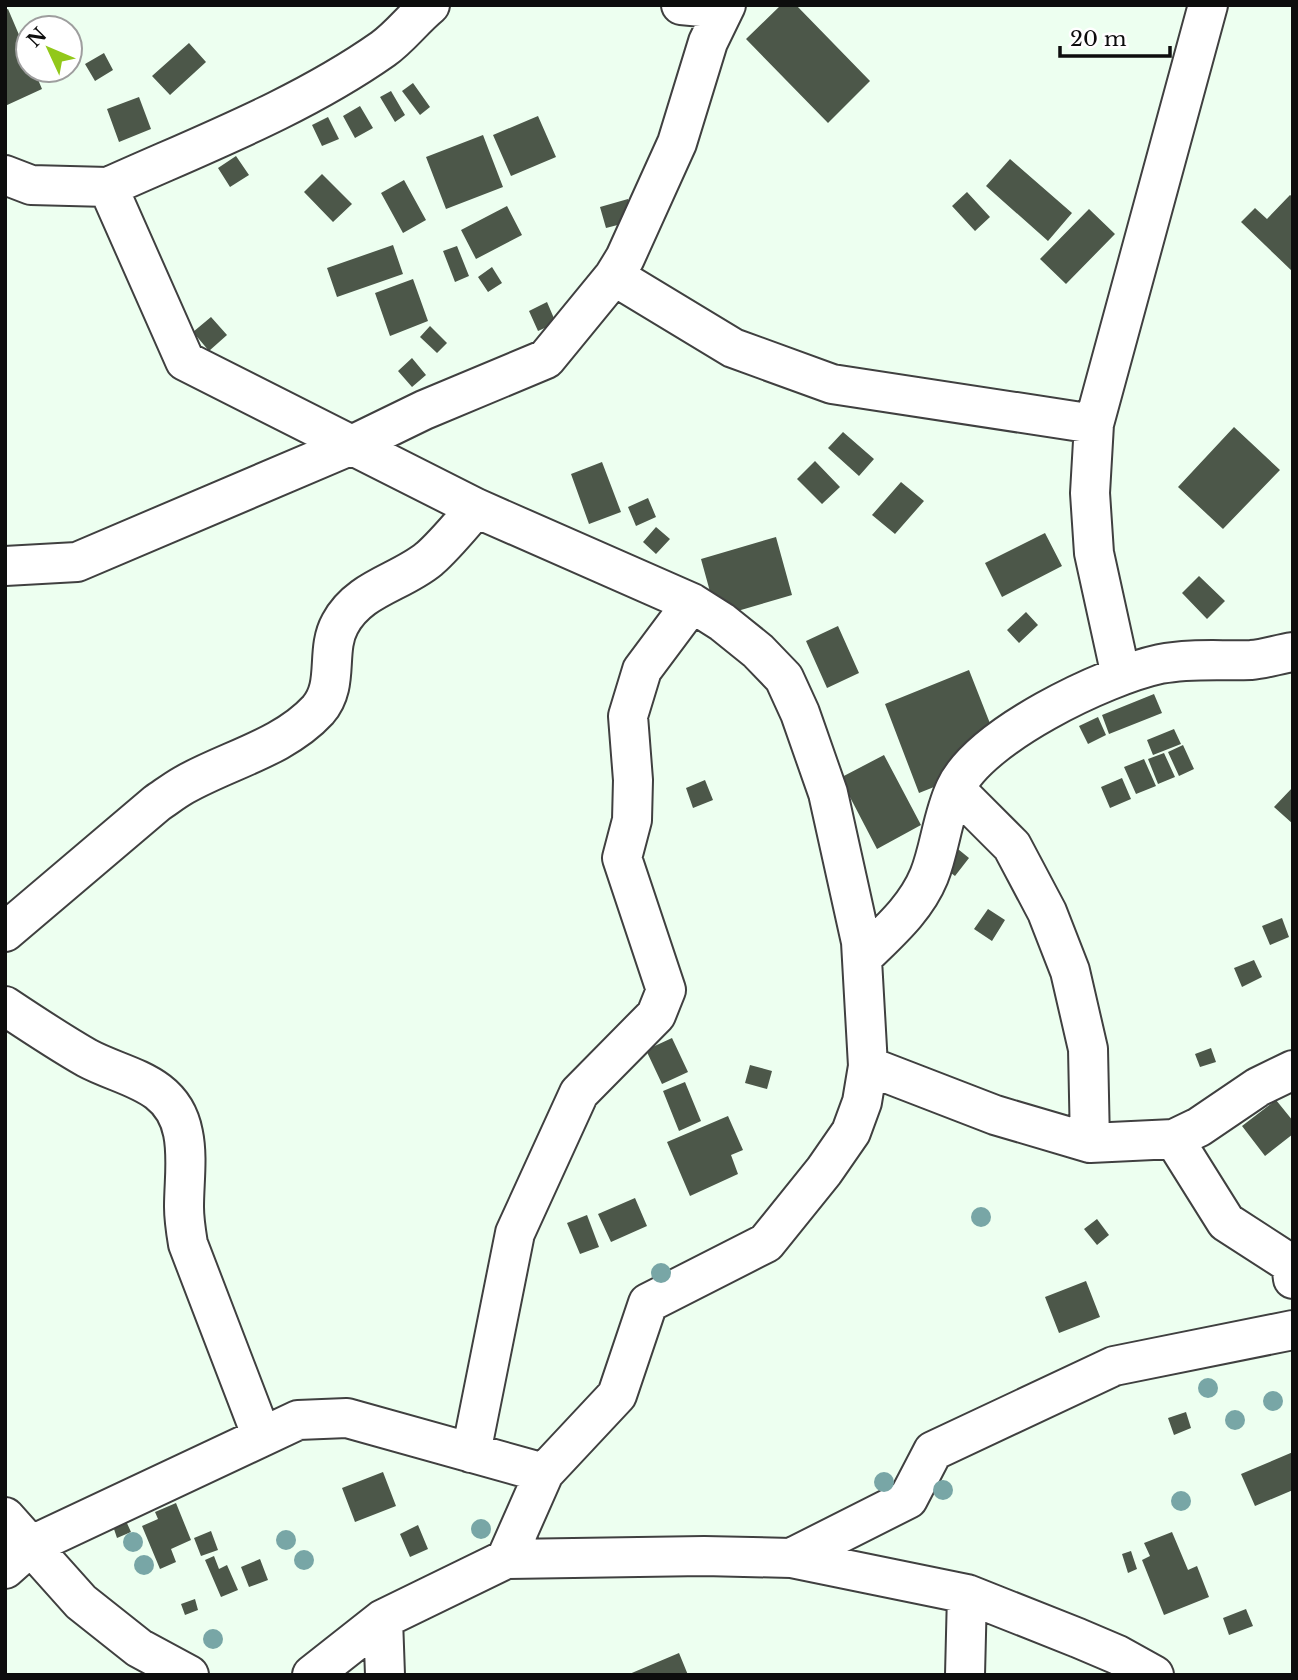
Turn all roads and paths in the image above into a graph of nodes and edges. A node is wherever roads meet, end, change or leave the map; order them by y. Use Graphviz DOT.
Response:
graph roads {
  1 [pos="430,5"];
  2 [pos="681,5"];
  3 [pos="1208,5"];
  4 [pos="725,7"];
  5 [pos="5,175"];
  6 [pos="108,187"];
  7 [pos="614,276"];
  8 [pos="1094,424"];
  9 [pos="352,445"];
  10 [pos="476,508"];
  11 [pos="5,566"];
  12 [pos="692,603"];
  13 [pos="1293,652"];
  14 [pos="1121,676"];
  15 [pos="955,789"];
  16 [pos="5,932"];
  17 [pos="862,958"];
  18 [pos="5,1006"];
  19 [pos="868,1066"];
  20 [pos="1293,1070"];
  21 [pos="1174,1139"];
  22 [pos="1090,1143"];
  23 [pos="1293,1279"];
  24 [pos="1293,1330"];
  25 [pos="262,1437"];
  26 [pos="471,1453"];
  27 [pos="544,1473"];
  28 [pos="5,1517"];
  29 [pos="19,1557"];
  30 [pos="791,1558"];
  31 [pos="506,1559"];
  32 [pos="967,1594"];
  33 [pos="383,1619"];
  34 [pos="190,1675"];
  35 [pos="312,1675"];
  36 [pos="385,1675"];
  37 [pos="965,1675"];
  38 [pos="1154,1675"];
  1 -- 6 [label="street"];
  2 -- 4 [label="street"];
  3 -- 8 [label="street"];
  4 -- 7 [label="street"];
  5 -- 6 [label="street"];
  6 -- 9 [label="street"];
  7 -- 8 [label="street"];
  7 -- 9 [label="street"];
  8 -- 14 [label="street"];
  9 -- 10 [label="street"];
  9 -- 11 [label="street"];
  10 -- 12 [label="street"];
  10 -- 16 [label="street"];
  12 -- 17 [label="street"];
  12 -- 26 [label="street"];
  13 -- 14 [label="street"];
  14 -- 15 [label="street"];
  15 -- 17 [label="street"];
  15 -- 22 [label="street"];
  17 -- 19 [label="street"];
  18 -- 25 [label="street"];
  19 -- 22 [label="street"];
  19 -- 27 [label="street"];
  20 -- 21 [label="street"];
  21 -- 22 [label="street"];
  21 -- 23 [label="street"];
  24 -- 30 [label="street"];
  25 -- 26 [label="street"];
  25 -- 29 [label="street"];
  26 -- 27 [label="street"];
  27 -- 31 [label="street"];
  28 -- 29 [label="street"];
  29 -- 34 [label="street"];
  30 -- 31 [label="street"];
  30 -- 32 [label="street"];
  31 -- 33 [label="street"];
  32 -- 37 [label="street"];
  32 -- 38 [label="street"];
  33 -- 35 [label="street"];
  33 -- 36 [label="street"];
}
